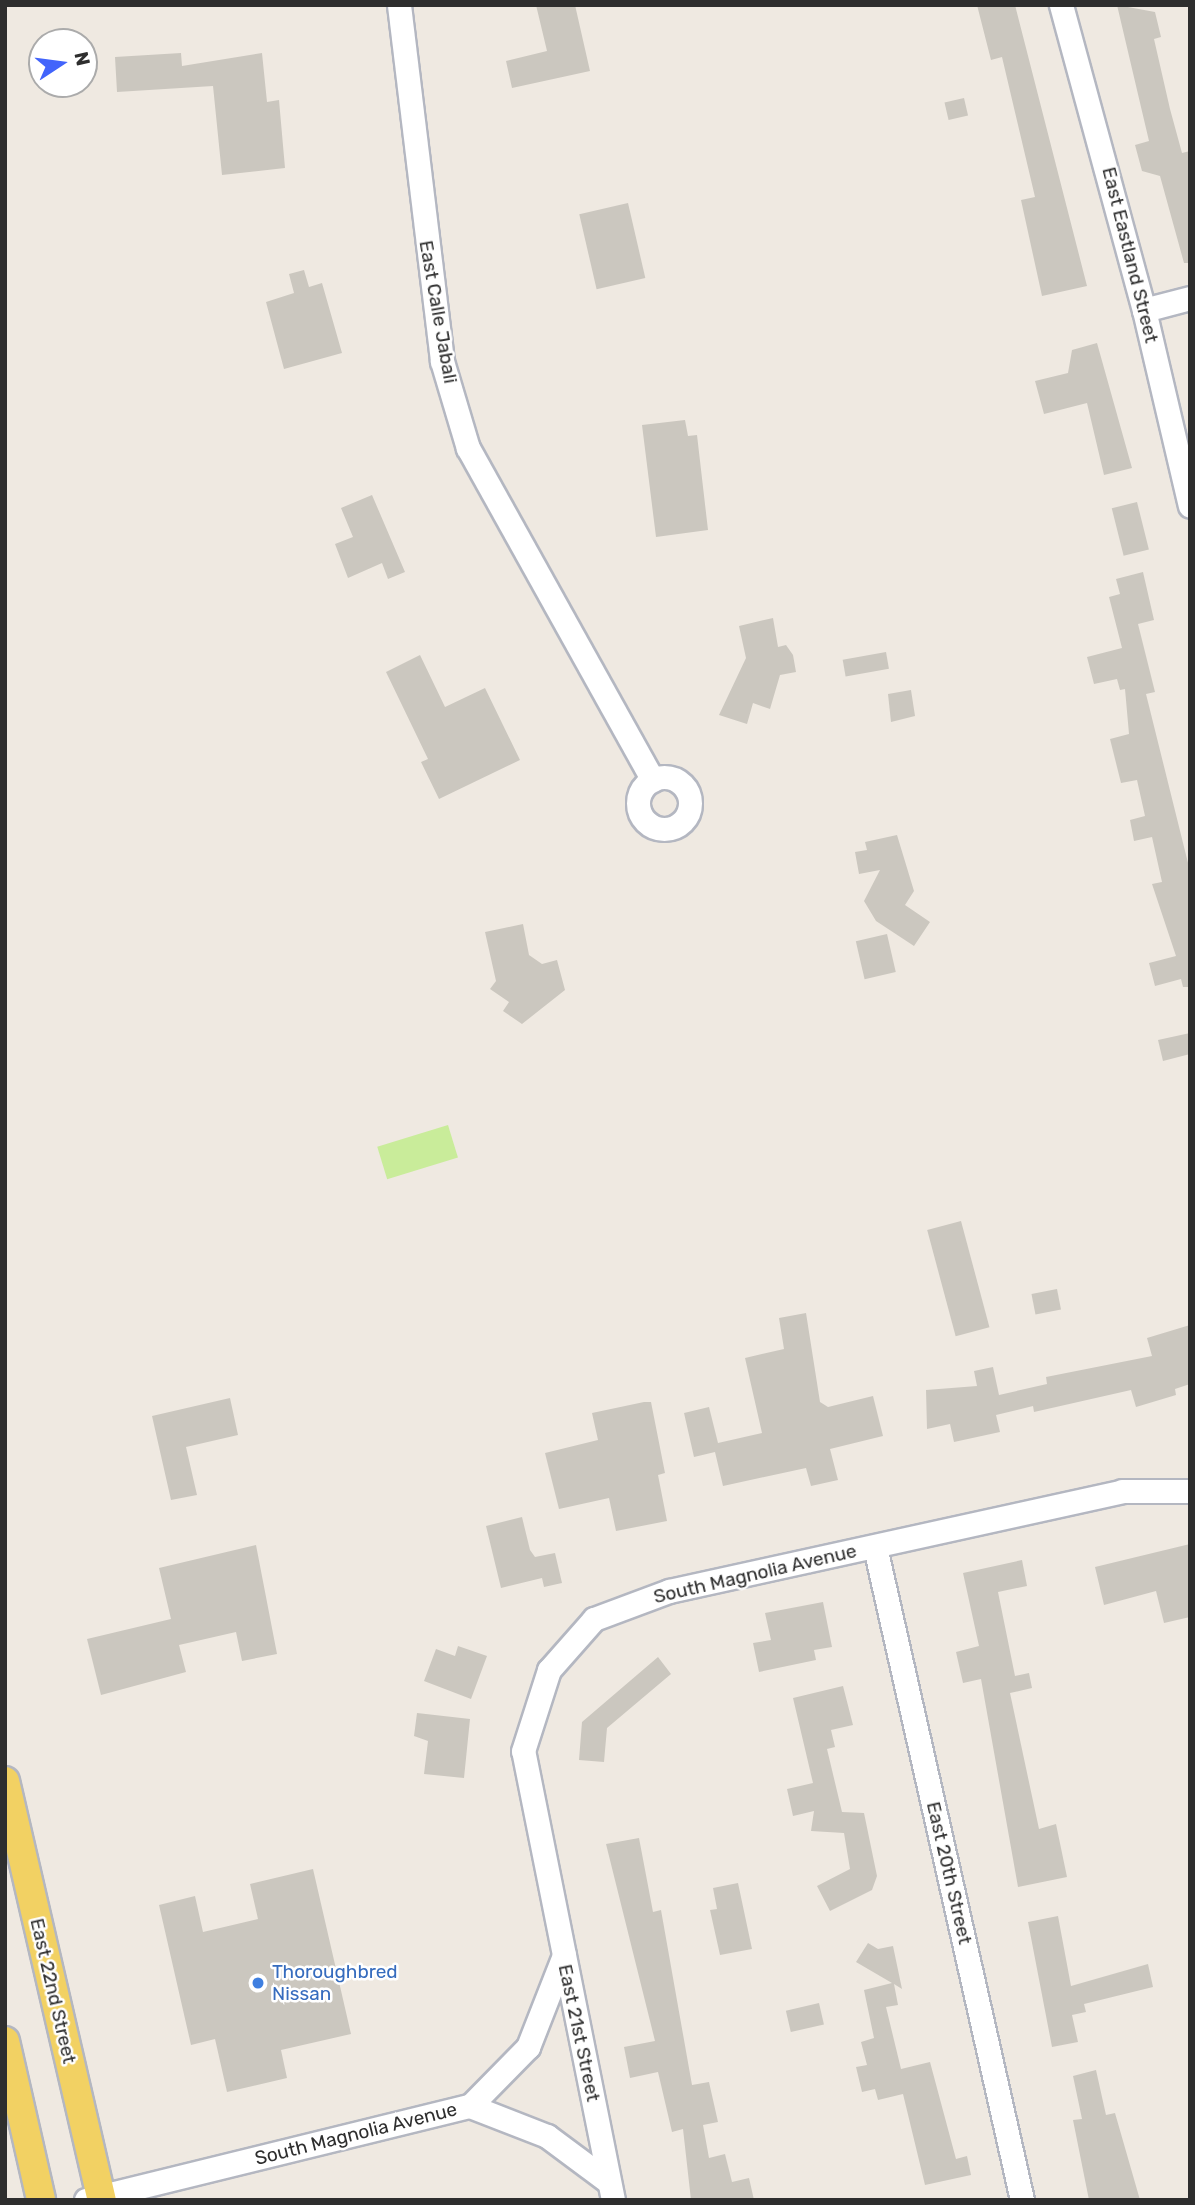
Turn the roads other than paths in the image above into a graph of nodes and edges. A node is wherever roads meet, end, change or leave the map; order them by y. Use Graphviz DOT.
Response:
graph roads {
  1 [pos="399,5"];
  2 [pos="1061,5"];
  3 [pos="1190,298"];
  4 [pos="1144,310"];
  5 [pos="1190,506"];
  6 [pos="653,780"];
  7 [pos="1190,1491"];
  8 [pos="875,1546"];
  9 [pos="5,1781"];
  10 [pos="564,1955"];
  11 [pos="5,2041"];
  12 [pos="470,2106"];
  13 [pos="611,2191"];
  14 [pos="96,2198"];
  15 [pos="41,2200"];
  16 [pos="1022,2200"];
  1 -- 6 [label="street, East Calle Jabali"];
  2 -- 4 [label="street, East Eastland Street"];
  3 -- 4 [label="street"];
  4 -- 5 [label="street, East Eastland Street"];
  7 -- 8 [label="street, South Magnolia Avenue"];
  8 -- 10 [label="street, South Magnolia Avenue"];
  8 -- 16 [label="street, East 20th Street"];
  9 -- 14 [label="main road, East 22nd Street"];
  10 -- 12 [label="street, East 21st Street"];
  10 -- 13 [label="street, East 21st Street"];
  11 -- 15 [label="main road"];
  12 -- 13 [label="street, South Magnolia Avenue"];
  12 -- 14 [label="street, South Magnolia Avenue"];
}
